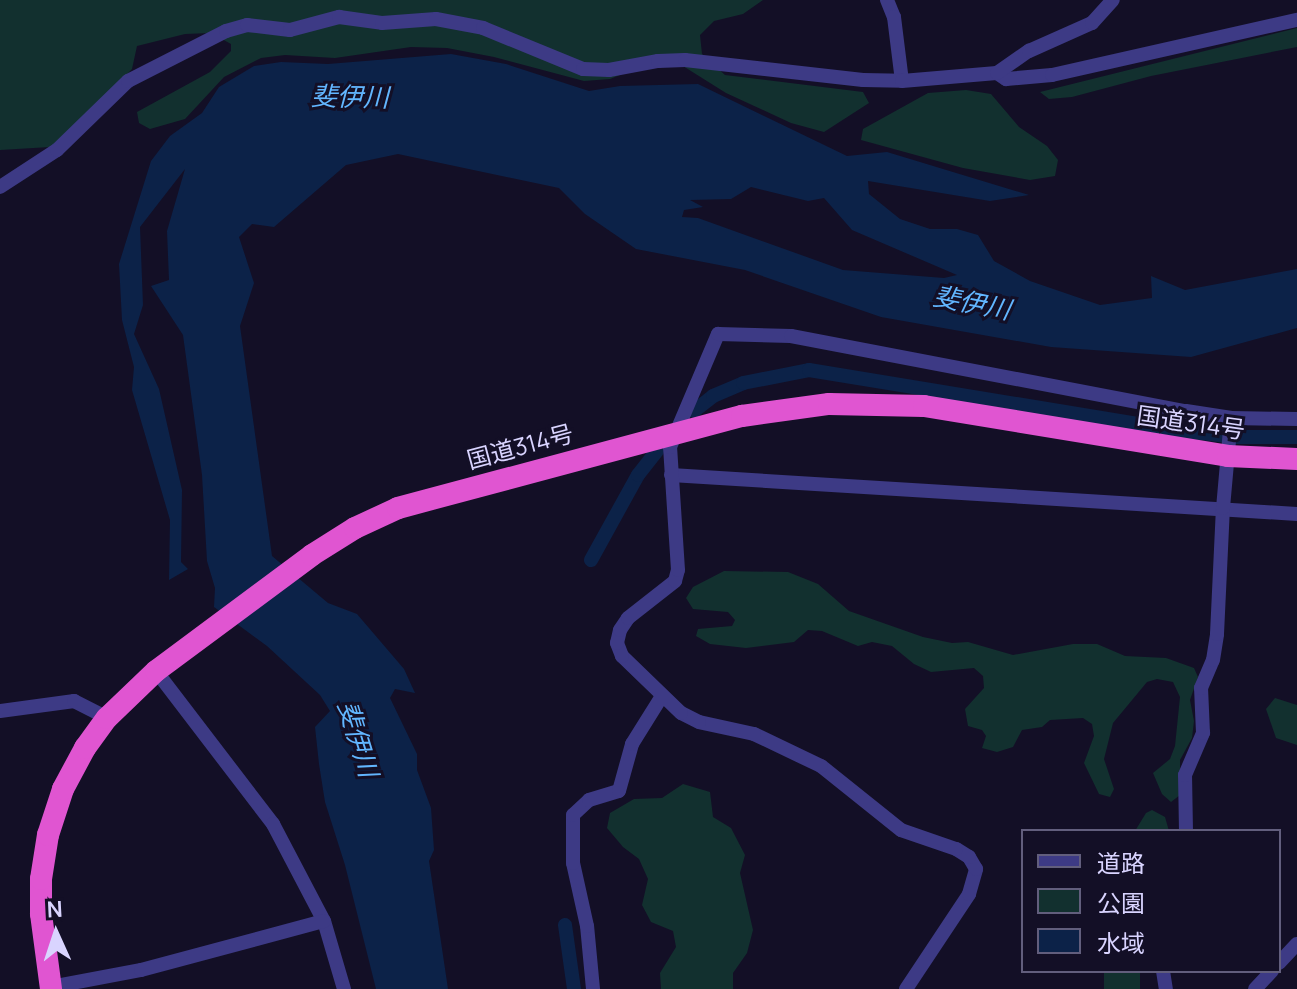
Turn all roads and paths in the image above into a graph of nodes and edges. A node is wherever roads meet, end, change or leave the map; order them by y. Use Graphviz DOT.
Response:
graph roads {
  1 [pos="887,0"];
  2 [pos="1113,0"];
  3 [pos="1297,20"];
  4 [pos="997,73"];
  5 [pos="902,81"];
  6 [pos="0,187"];
  7 [pos="1231,418"];
  8 [pos="1297,419"];
  9 [pos="676,432"];
  10 [pos="1228,456"];
  11 [pos="1297,459"];
  12 [pos="671,475"];
  13 [pos="1223,508"];
  14 [pos="1297,514"];
  15 [pos="159,669"];
  16 [pos="662,696"];
  17 [pos="0,711"];
  18 [pos="107,718"];
  19 [pos="1186,829"];
  20 [pos="324,921"];
  21 [pos="1297,944"];
  22 [pos="1281,961"];
  23 [pos="1270,973"];
  24 [pos="51,988"];
  25 [pos="344,989"];
  26 [pos="593,989"];
  27 [pos="906,989"];
  28 [pos="1255,989"];
  1 -- 5 [label="street"];
  2 -- 4 [label="street"];
  3 -- 4 [label="street"];
  4 -- 5 [label="street"];
  5 -- 6 [label="street"];
  7 -- 8 [label="street"];
  7 -- 9 [label="street"];
  7 -- 10 [label="street"];
  9 -- 10 [label="highway, 国道314号"];
  9 -- 12 [label="street"];
  9 -- 15 [label="highway, 国道314号"];
  10 -- 11 [label="highway, 国道314号"];
  10 -- 13 [label="street"];
  12 -- 13 [label="street"];
  12 -- 16 [label="street"];
  13 -- 14 [label="street"];
  13 -- 19 [label="street"];
  15 -- 18 [label="highway, 国道314号"];
  15 -- 20 [label="street"];
  16 -- 26 [label="street"];
  16 -- 27 [label="street"];
  17 -- 18 [label="street"];
  18 -- 24 [label="highway, 国道314号"];
  20 -- 24 [label="street"];
  20 -- 25 [label="street"];
  21 -- 22 [label="street"];
  23 -- 28 [label="street"];
}
